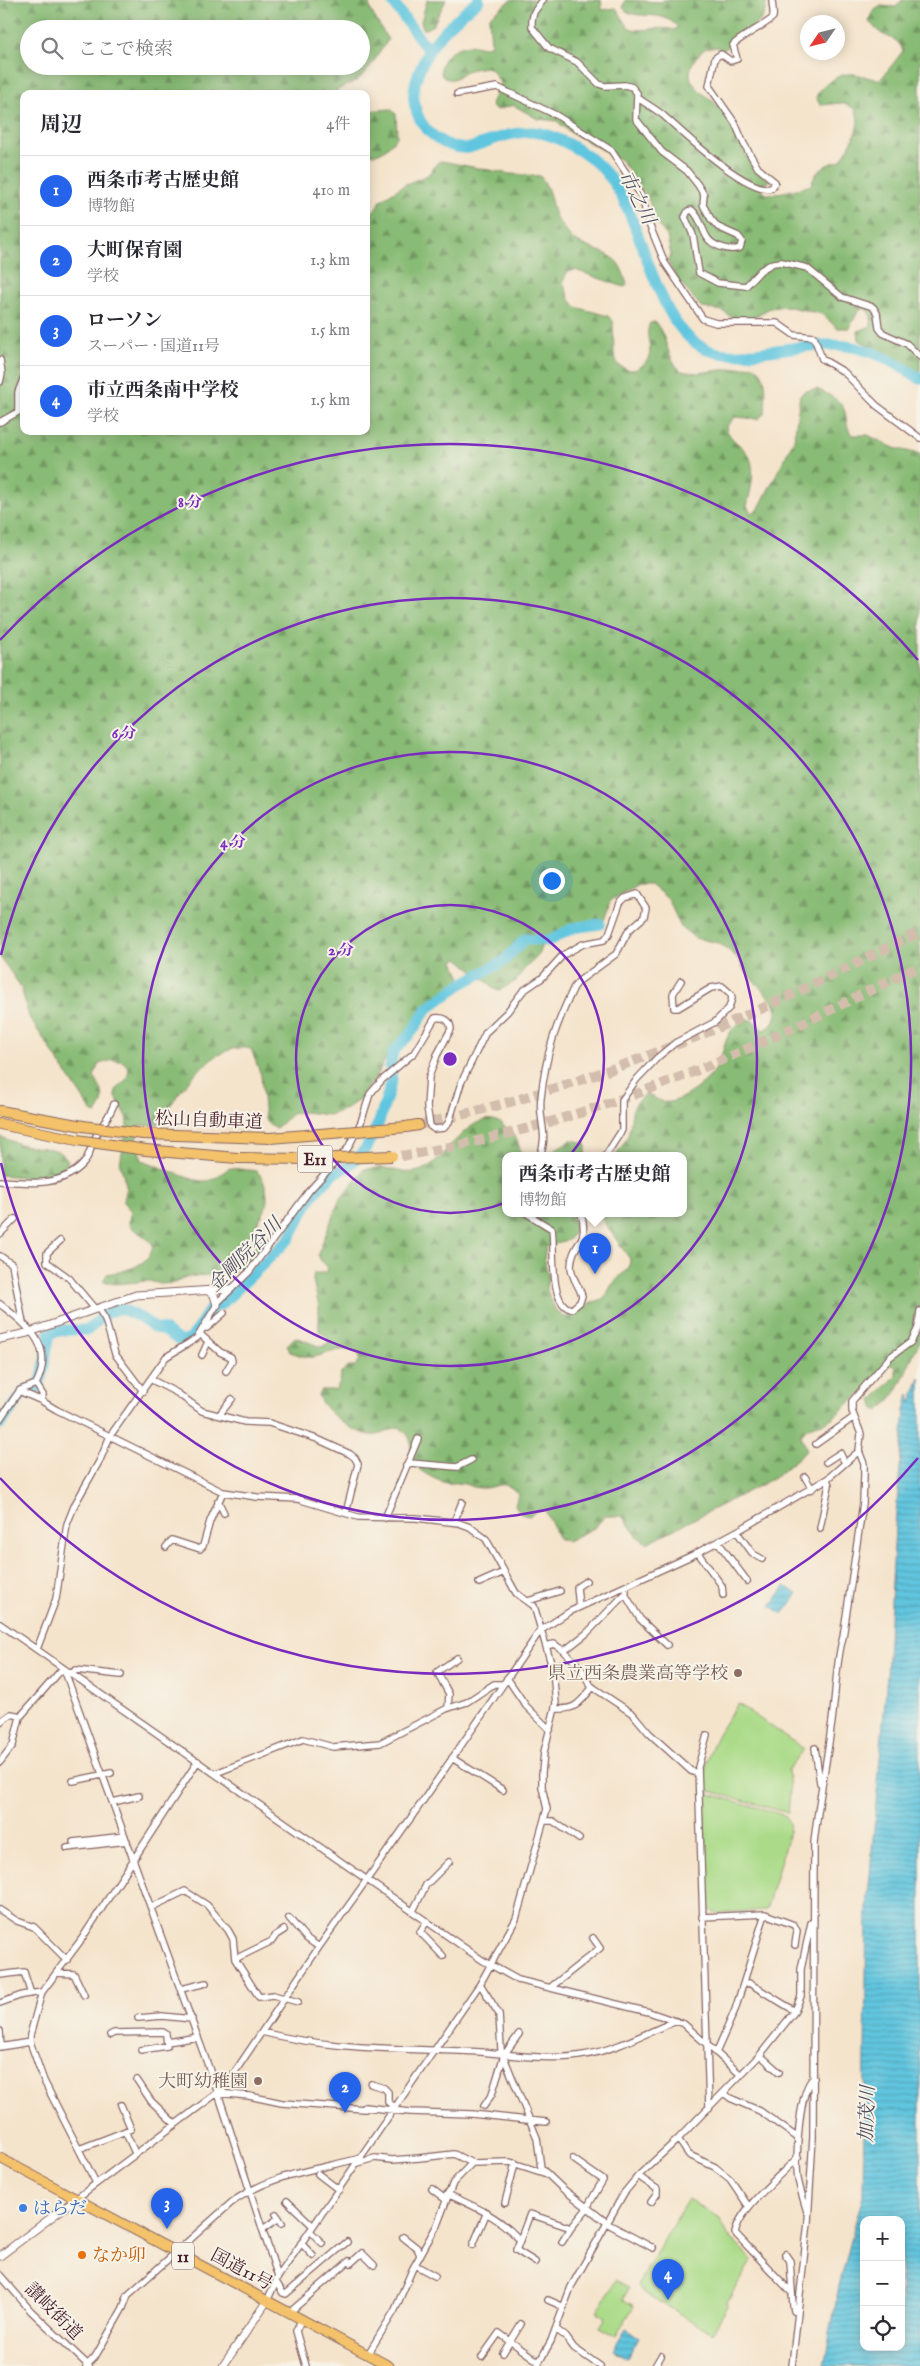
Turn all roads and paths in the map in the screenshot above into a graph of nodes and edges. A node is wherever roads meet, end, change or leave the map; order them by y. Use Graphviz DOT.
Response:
graph roads {
  1 [pos="543,0"];
  2 [pos="772,0"];
  3 [pos="457,94"];
  4 [pos="638,98"];
  5 [pos="920,357"];
  6 [pos="0,360"];
  7 [pos="0,382"];
  8 [pos="20,387"];
  9 [pos="0,422"];
  10 [pos="920,438"];
  11 [pos="681,981"];
  12 [pos="114,1104"];
  13 [pos="0,1111"];
  14 [pos="0,1124"];
  15 [pos="418,1125"];
  16 [pos="541,1152"];
  17 [pos="608,1152"];
  18 [pos="397,1156"];
  19 [pos="0,1181"];
  20 [pos="534,1217"];
  21 [pos="582,1217"];
  22 [pos="15,1219"];
  23 [pos="0,1234"];
  24 [pos="60,1241"];
  25 [pos="0,1256"];
  26 [pos="230,1289"];
  27 [pos="205,1290"];
  28 [pos="0,1304"];
  29 [pos="217,1305"];
  30 [pos="97,1308"];
  31 [pos="920,1311"];
  32 [pos="224,1312"];
  33 [pos="24,1323"];
  34 [pos="203,1328"];
  35 [pos="31,1331"];
  36 [pos="200,1334"];
  37 [pos="0,1339"];
  38 [pos="208,1342"];
  39 [pos="202,1355"];
  40 [pos="226,1371"];
  41 [pos="152,1380"];
  42 [pos="37,1386"];
  43 [pos="143,1391"];
  44 [pos="22,1393"];
  45 [pos="41,1397"];
  46 [pos="232,1399"];
  47 [pos="219,1415"];
  48 [pos="854,1417"];
  49 [pos="0,1419"];
  50 [pos="110,1436"];
  51 [pos="418,1439"];
  52 [pos="816,1444"];
  53 [pos="859,1451"];
  54 [pos="471,1460"];
  55 [pos="826,1462"];
  56 [pos="845,1463"];
  57 [pos="406,1466"];
  58 [pos="805,1478"];
  59 [pos="828,1479"];
  60 [pos="812,1489"];
  61 [pos="223,1492"];
  62 [pos="218,1501"];
  63 [pos="462,1502"];
  64 [pos="224,1513"];
  65 [pos="346,1513"];
  66 [pos="385,1518"];
  67 [pos="813,1521"];
  68 [pos="454,1522"];
  69 [pos="737,1532"];
  70 [pos="718,1542"];
  71 [pos="166,1546"];
  72 [pos="698,1552"];
  73 [pos="762,1559"];
  74 [pos="504,1572"];
  75 [pos="586,1581"];
  76 [pos="747,1581"];
  77 [pos="479,1583"];
  78 [pos="628,1584"];
  79 [pos="560,1591"];
  80 [pos="625,1594"];
  81 [pos="723,1596"];
  82 [pos="528,1601"];
  83 [pos="578,1607"];
  84 [pos="0,1624"];
  85 [pos="540,1631"];
  86 [pos="667,1645"];
  87 [pos="546,1646"];
  88 [pos="37,1649"];
  89 [pos="564,1651"];
  90 [pos="457,1658"];
  91 [pos="63,1668"];
  92 [pos="72,1673"];
  93 [pos="121,1675"];
  94 [pos="507,1678"];
  95 [pos="503,1684"];
  96 [pos="593,1687"];
  97 [pos="448,1708"];
  98 [pos="555,1709"];
  99 [pos="21,1716"];
  100 [pos="0,1722"];
  101 [pos="550,1730"];
  102 [pos="707,1735"];
  103 [pos="815,1748"];
  104 [pos="452,1758"];
  105 [pos="198,1761"];
  106 [pos="0,1762"];
  107 [pos="111,1773"];
  108 [pos="216,1773"];
  109 [pos="103,1774"];
  110 [pos="698,1774"];
  111 [pos="73,1781"];
  112 [pos="821,1785"];
  113 [pos="503,1790"];
  114 [pos="139,1796"];
  115 [pos="112,1802"];
  116 [pos="544,1821"];
  117 [pos="126,1839"];
  118 [pos="579,1839"];
  119 [pos="73,1842"];
  120 [pos="67,1848"];
  121 [pos="133,1859"];
  122 [pos="449,1862"];
  123 [pos="367,1879"];
  124 [pos="152,1907"];
  125 [pos="0,1910"];
  126 [pos="413,1911"];
  127 [pos="765,1914"];
  128 [pos="702,1917"];
  129 [pos="289,1918"];
  130 [pos="813,1918"];
  131 [pos="427,1922"];
  132 [pos="284,1930"];
  133 [pos="593,1938"];
  134 [pos="795,1945"];
  135 [pos="319,1946"];
  136 [pos="443,1956"];
  137 [pos="235,1959"];
  138 [pos="67,1960"];
  139 [pos="490,1965"];
  140 [pos="57,1973"];
  141 [pos="0,1975"];
  142 [pos="206,1982"];
  143 [pos="480,1984"];
  144 [pos="744,1984"];
  145 [pos="551,1987"];
  146 [pos="181,1989"];
  147 [pos="42,1992"];
  148 [pos="31,1994"];
  149 [pos="84,1996"];
  150 [pos="285,1997"];
  151 [pos="298,2002"];
  152 [pos="0,2003"];
  153 [pos="795,2011"];
  154 [pos="138,2018"];
  155 [pos="192,2020"];
  156 [pos="676,2021"];
  157 [pos="0,2031"];
  158 [pos="262,2032"];
  159 [pos="519,2034"];
  160 [pos="110,2035"];
  161 [pos="198,2037"];
  162 [pos="30,2042"];
  163 [pos="167,2042"];
  164 [pos="707,2044"];
  165 [pos="1,2047"];
  166 [pos="141,2050"];
  167 [pos="435,2050"];
  168 [pos="716,2053"];
  169 [pos="504,2055"];
  170 [pos="760,2055"];
  171 [pos="779,2072"];
  172 [pos="741,2076"];
  173 [pos="814,2078"];
  174 [pos="137,2080"];
  175 [pos="371,2084"];
  176 [pos="218,2093"];
  177 [pos="724,2093"];
  178 [pos="121,2105"];
  179 [pos="484,2106"];
  180 [pos="394,2108"];
  181 [pos="709,2108"];
  182 [pos="530,2120"];
  183 [pos="546,2122"];
  184 [pos="175,2124"];
  185 [pos="125,2131"];
  186 [pos="798,2138"];
  187 [pos="678,2139"];
  188 [pos="79,2149"];
  189 [pos="135,2153"];
  190 [pos="798,2157"];
  191 [pos="0,2158"];
  192 [pos="573,2159"];
  193 [pos="359,2160"];
  194 [pos="472,2163"];
  195 [pos="515,2163"];
  196 [pos="318,2174"];
  197 [pos="547,2174"];
  198 [pos="638,2176"];
  199 [pos="96,2182"];
  200 [pos="432,2188"];
  201 [pos="339,2190"];
  202 [pos="250,2191"];
  203 [pos="446,2196"];
  204 [pos="77,2198"];
  205 [pos="287,2201"];
  206 [pos="651,2202"];
  207 [pos="504,2203"];
  208 [pos="588,2205"];
  209 [pos="749,2207"];
  210 [pos="488,2212"];
  211 [pos="808,2217"];
  212 [pos="279,2218"];
  213 [pos="606,2222"];
  214 [pos="571,2228"];
  215 [pos="262,2229"];
  216 [pos="312,2229"];
  217 [pos="403,2237"];
  218 [pos="520,2240"];
  219 [pos="347,2242"];
  220 [pos="562,2242"];
  221 [pos="301,2243"];
  222 [pos="322,2243"];
  223 [pos="473,2244"];
  224 [pos="653,2248"];
  225 [pos="177,2253"];
  226 [pos="785,2254"];
  227 [pos="420,2255"];
  228 [pos="0,2256"];
  229 [pos="313,2256"];
  230 [pos="535,2262"];
  231 [pos="374,2265"];
  232 [pos="415,2265"];
  233 [pos="310,2274"];
  234 [pos="0,2276"];
  235 [pos="435,2276"];
  236 [pos="277,2279"];
  237 [pos="315,2279"];
  238 [pos="791,2292"];
  239 [pos="548,2300"];
  240 [pos="267,2301"];
  241 [pos="564,2307"];
  242 [pos="290,2312"];
  243 [pos="798,2312"];
  244 [pos="302,2318"];
  245 [pos="521,2324"];
  246 [pos="556,2329"];
  247 [pos="510,2341"];
  248 [pos="503,2353"];
  249 [pos="368,2354"];
  250 [pos="482,2356"];
  251 [pos="660,2356"];
  252 [pos="538,2364"];
  253 [pos="87,2365"];
  254 [pos="223,2366"];
  255 [pos="306,2366"];
  256 [pos="389,2366"];
  257 [pos="600,2366"];
  258 [pos="655,2366"];
  259 [pos="792,2366"];
  1 -- 4 [label="street"];
  2 -- 4 [label="street"];
  3 -- 10 [label="street"];
  4 -- 5 [label="street"];
  6 -- 7 [label="street"];
  8 -- 9 [label="street"];
  11 -- 17 [label="street"];
  12 -- 19 [label="street"];
  13 -- 15 [label="highway, 松山自動車道 / E11, bridge"];
  14 -- 18 [label="highway, 松山自動車道 / E11, bridge"];
  16 -- 26 [label="street"];
  20 -- 21 [label="street"];
  22 -- 23 [label="street"];
  24 -- 30 [label="street"];
  25 -- 33 [label="street"];
  26 -- 27 [label="street"];
  26 -- 29 [label="street"];
  27 -- 29 [label="street"];
  27 -- 30 [label="street"];
  28 -- 33 [label="street"];
  29 -- 34 [label="street"];
  30 -- 35 [label="street"];
  30 -- 43 [label="street"];
  31 -- 48 [label="street"];
  32 -- 34 [label="street"];
  33 -- 35 [label="street"];
  34 -- 36 [label="street"];
  35 -- 37 [label="street"];
  35 -- 42 [label="street"];
  36 -- 38 [label="street"];
  36 -- 41 [label="street"];
  38 -- 39 [label="street"];
  38 -- 40 [label="street"];
  41 -- 43 [label="street"];
  41 -- 47 [label="street"];
  42 -- 44 [label="street"];
  42 -- 45 [label="street"];
  43 -- 50 [label="street"];
  44 -- 45 [label="street"];
  44 -- 49 [label="street"];
  45 -- 50 [label="street"];
  46 -- 47 [label="street"];
  47 -- 65 [label="street"];
  48 -- 52 [label="street"];
  48 -- 53 [label="street"];
  50 -- 61 [label="street"];
  50 -- 88 [label="street"];
  51 -- 57 [label="street"];
  53 -- 56 [label="street"];
  53 -- 112 [label="street"];
  54 -- 57 [label="street"];
  55 -- 56 [label="street"];
  56 -- 59 [label="street"];
  57 -- 66 [label="street"];
  58 -- 60 [label="street"];
  59 -- 60 [label="street"];
  59 -- 67 [label="street"];
  60 -- 69 [label="street"];
  61 -- 62 [label="street"];
  61 -- 65 [label="street"];
  62 -- 64 [label="street"];
  62 -- 71 [label="street"];
  63 -- 68 [label="street"];
  65 -- 66 [label="street"];
  66 -- 68 [label="street"];
  68 -- 74 [label="street"];
  69 -- 70 [label="street"];
  69 -- 73 [label="street"];
  70 -- 72 [label="street"];
  70 -- 76 [label="street"];
  72 -- 78 [label="street"];
  72 -- 81 [label="street"];
  74 -- 77 [label="street"];
  74 -- 82 [label="street"];
  75 -- 83 [label="street"];
  78 -- 80 [label="street"];
  78 -- 83 [label="street"];
  79 -- 82 [label="street"];
  80 -- 86 [label="street"];
  80 -- 89 [label="street"];
  82 -- 85 [label="street"];
  83 -- 85 [label="street"];
  84 -- 88 [label="street"];
  85 -- 87 [label="street"];
  85 -- 94 [label="street"];
  87 -- 89 [label="street"];
  87 -- 98 [label="street"];
  88 -- 91 [label="street"];
  89 -- 96 [label="street"];
  90 -- 97 [label="street"];
  91 -- 92 [label="street"];
  91 -- 99 [label="street"];
  91 -- 109 [label="street"];
  92 -- 93 [label="street"];
  92 -- 105 [label="street"];
  94 -- 95 [label="street"];
  94 -- 101 [label="street"];
  95 -- 97 [label="street"];
  95 -- 104 [label="street"];
  96 -- 98 [label="street"];
  96 -- 110 [label="street"];
  97 -- 108 [label="street"];
  98 -- 101 [label="street"];
  99 -- 100 [label="street"];
  99 -- 106 [label="street"];
  101 -- 116 [label="street"];
  102 -- 110 [label="street"];
  103 -- 112 [label="street"];
  104 -- 113 [label="street"];
  104 -- 123 [label="street"];
  105 -- 108 [label="street"];
  105 -- 121 [label="street"];
  107 -- 109 [label="street"];
  108 -- 123 [label="street"];
  109 -- 111 [label="street"];
  109 -- 115 [label="street"];
  110 -- 128 [label="street"];
  112 -- 130 [label="street"];
  114 -- 115 [label="street"];
  115 -- 117 [label="street"];
  116 -- 118 [label="street"];
  116 -- 139 [label="street"];
  117 -- 119 [label="street"];
  117 -- 120 [label="street"];
  117 -- 121 [label="street"];
  121 -- 124 [label="street"];
  121 -- 138 [label="street"];
  122 -- 126 [label="street"];
  123 -- 126 [label="street"];
  123 -- 135 [label="street"];
  124 -- 137 [label="street"];
  124 -- 146 [label="street"];
  125 -- 138 [label="street"];
  126 -- 131 [label="street"];
  127 -- 128 [label="street"];
  127 -- 134 [label="street"];
  127 -- 144 [label="street"];
  128 -- 164 [label="street"];
  129 -- 135 [label="street"];
  130 -- 153 [label="street"];
  130 -- 173 [label="street"];
  131 -- 136 [label="street"];
  131 -- 139 [label="street"];
  132 -- 137 [label="street"];
  133 -- 145 [label="street"];
  135 -- 150 [label="street"];
  137 -- 150 [label="street"];
  138 -- 140 [label="street"];
  139 -- 143 [label="street"];
  139 -- 145 [label="street"];
  140 -- 147 [label="street"];
  140 -- 149 [label="street"];
  141 -- 148 [label="street"];
  142 -- 146 [label="street"];
  143 -- 167 [label="street"];
  143 -- 169 [label="street"];
  144 -- 153 [label="street"];
  144 -- 168 [label="street"];
  145 -- 156 [label="street"];
  146 -- 155 [label="street"];
  147 -- 148 [label="street"];
  147 -- 162 [label="street"];
  148 -- 152 [label="street"];
  150 -- 151 [label="street"];
  150 -- 158 [label="street"];
  153 -- 170 [label="street"];
  154 -- 155 [label="street"];
  155 -- 161 [label="street"];
  156 -- 164 [label="street"];
  156 -- 169 [label="street"];
  157 -- 165 [label="street"];
  158 -- 167 [label="street"];
  158 -- 176 [label="street"];
  159 -- 169 [label="street"];
  160 -- 163 [label="street"];
  161 -- 163 [label="street"];
  161 -- 176 [label="street"];
  162 -- 165 [label="street"];
  162 -- 188 [label="street"];
  163 -- 166 [label="street"];
  164 -- 168 [label="street"];
  164 -- 181 [label="street"];
  167 -- 169 [label="street"];
  167 -- 180 [label="street"];
  168 -- 172 [label="street"];
  169 -- 179 [label="street"];
  169 -- 182 [label="street"];
  170 -- 171 [label="street"];
  170 -- 172 [label="street"];
  172 -- 177 [label="street"];
  173 -- 186 [label="street"];
  173 -- 211 [label="street"];
  174 -- 184 [label="street"];
  175 -- 180 [label="street"];
  176 -- 180 [label="street"];
  176 -- 184 [label="street"];
  176 -- 202 [label="street"];
  177 -- 181 [label="street"];
  177 -- 186 [label="street"];
  178 -- 185 [label="street"];
  180 -- 182 [label="street"];
  180 -- 193 [label="street"];
  181 -- 187 [label="street"];
  182 -- 183 [label="street"];
  182 -- 197 [label="street"];
  184 -- 189 [label="street"];
  185 -- 188 [label="street"];
  185 -- 189 [label="street"];
  186 -- 190 [label="street"];
  187 -- 198 [label="street"];
  187 -- 209 [label="street"];
  188 -- 199 [label="street"];
  189 -- 199 [label="street"];
  190 -- 209 [label="street"];
  190 -- 211 [label="street"];
  191 -- 204 [label="highway, 国道11号 / 11"];
  192 -- 208 [label="street"];
  193 -- 194 [label="street"];
  193 -- 201 [label="street"];
  193 -- 202 [label="street"];
  194 -- 195 [label="street"];
  194 -- 203 [label="street"];
  195 -- 197 [label="street"];
  195 -- 207 [label="street"];
  196 -- 201 [label="street"];
  197 -- 208 [label="street"];
  198 -- 206 [label="street"];
  198 -- 213 [label="street"];
  199 -- 204 [label="street"];
  200 -- 203 [label="street"];
  201 -- 216 [label="street"];
  202 -- 215 [label="street"];
  202 -- 225 [label="street"];
  203 -- 210 [label="street"];
  203 -- 227 [label="street"];
  204 -- 225 [label="highway, 国道11号 / 11"];
  204 -- 228 [label="street"];
  205 -- 216 [label="street"];
  208 -- 213 [label="street"];
  208 -- 214 [label="street"];
  209 -- 238 [label="street"];
  210 -- 218 [label="street"];
  210 -- 223 [label="street"];
  211 -- 243 [label="street"];
  212 -- 215 [label="street"];
  213 -- 224 [label="street"];
  213 -- 241 [label="street"];
  214 -- 218 [label="street"];
  214 -- 220 [label="street"];
  215 -- 236 [label="street"];
  216 -- 221 [label="street"];
  216 -- 222 [label="street"];
  217 -- 227 [label="street"];
  218 -- 230 [label="street"];
  219 -- 233 [label="street"];
  221 -- 229 [label="street"];
  221 -- 236 [label="street"];
  225 -- 240 [label="highway, 国道11号 / 11"];
  225 -- 253 [label="street"];
  226 -- 238 [label="street"];
  227 -- 232 [label="street"];
  231 -- 242 [label="street"];
  232 -- 235 [label="street"];
  232 -- 249 [label="street"];
  233 -- 236 [label="street"];
  233 -- 237 [label="street"];
  234 -- 253 [label="street, 讃岐街道"];
  236 -- 240 [label="street"];
  238 -- 243 [label="street"];
  239 -- 241 [label="street"];
  240 -- 242 [label="highway, 国道11号 / 11"];
  240 -- 254 [label="street"];
  241 -- 246 [label="street"];
  242 -- 244 [label="highway, 国道11号 / 11"];
  243 -- 259 [label="street"];
  244 -- 249 [label="highway, 国道11号 / 11"];
  244 -- 255 [label="street"];
  245 -- 247 [label="street"];
  246 -- 252 [label="street"];
  246 -- 257 [label="street"];
  247 -- 248 [label="street"];
  247 -- 250 [label="street"];
  247 -- 252 [label="street"];
  249 -- 256 [label="highway, 国道11号 / 11"];
  251 -- 258 [label="street"];
}
